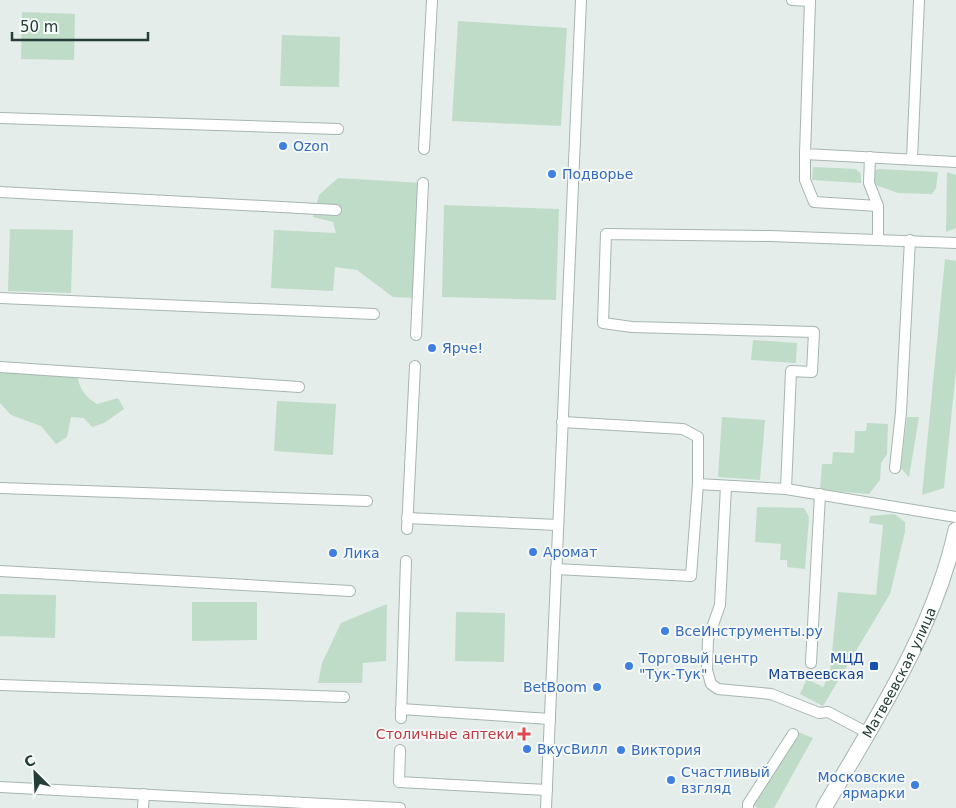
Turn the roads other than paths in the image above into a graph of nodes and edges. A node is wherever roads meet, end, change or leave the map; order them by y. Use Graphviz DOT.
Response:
graph roads {
  1 [pos="432,0"];
  2 [pos="580,0"];
  3 [pos="792,0"];
  4 [pos="919,0"];
  5 [pos="0,118"];
  6 [pos="338,129"];
  7 [pos="424,149"];
  8 [pos="805,154"];
  9 [pos="870,157"];
  10 [pos="912,159"];
  11 [pos="956,162"];
  12 [pos="422,183"];
  13 [pos="0,192"];
  14 [pos="878,206"];
  15 [pos="336,210"];
  16 [pos="878,239"];
  17 [pos="910,240"];
  18 [pos="956,243"];
  19 [pos="0,298"];
  20 [pos="374,314"];
  21 [pos="416,334"];
  22 [pos="415,366"];
  23 [pos="0,367"];
  24 [pos="299,387"];
  25 [pos="562,422"];
  26 [pos="895,468"];
  27 [pos="698,484"];
  28 [pos="726,486"];
  29 [pos="0,488"];
  30 [pos="786,489"];
  31 [pos="820,494"];
  32 [pos="367,501"];
  33 [pos="956,517"];
  34 [pos="558,525"];
  35 [pos="956,530"];
  36 [pos="406,561"];
  37 [pos="556,568"];
  38 [pos="0,571"];
  39 [pos="350,591"];
  40 [pos="811,663"];
  41 [pos="0,685"];
  42 [pos="344,697"];
  43 [pos="550,719"];
  44 [pos="868,732"];
  45 [pos="792,734"];
  46 [pos="400,750"];
  47 [pos="0,787"];
  48 [pos="547,790"];
  49 [pos="144,794"];
  50 [pos="143,808"];
  51 [pos="400,808"];
  52 [pos="546,808"];
  53 [pos="748,808"];
  54 [pos="824,808"];
  1 -- 7 [label="lane"];
  2 -- 25 [label="lane"];
  3 -- 8 [label="lane"];
  4 -- 10 [label="lane"];
  5 -- 6 [label="lane"];
  8 -- 9 [label="lane"];
  8 -- 14 [label="lane"];
  9 -- 10 [label="lane"];
  9 -- 14 [label="lane"];
  10 -- 11 [label="lane"];
  12 -- 21 [label="lane"];
  13 -- 15 [label="lane"];
  14 -- 16 [label="lane"];
  16 -- 17 [label="lane"];
  16 -- 30 [label="lane"];
  17 -- 18 [label="lane"];
  17 -- 26 [label="lane"];
  19 -- 20 [label="lane"];
  22 -- 34 [label="lane"];
  23 -- 24 [label="lane"];
  25 -- 27 [label="lane"];
  25 -- 34 [label="lane"];
  27 -- 28 [label="lane"];
  27 -- 37 [label="lane"];
  28 -- 30 [label="lane"];
  28 -- 44 [label="lane"];
  29 -- 32 [label="lane"];
  30 -- 31 [label="lane"];
  31 -- 33 [label="lane"];
  31 -- 40 [label="lane"];
  34 -- 37 [label="lane"];
  35 -- 44 [label="street, Матвеевская улица"];
  36 -- 43 [label="lane"];
  37 -- 43 [label="lane"];
  38 -- 39 [label="lane"];
  41 -- 42 [label="lane"];
  43 -- 48 [label="lane"];
  44 -- 54 [label="street, Матвеевская улица"];
  45 -- 53 [label="lane"];
  46 -- 48 [label="lane"];
  47 -- 49 [label="lane"];
  48 -- 52 [label="lane"];
  49 -- 50 [label="lane"];
  49 -- 51 [label="lane"];
}
